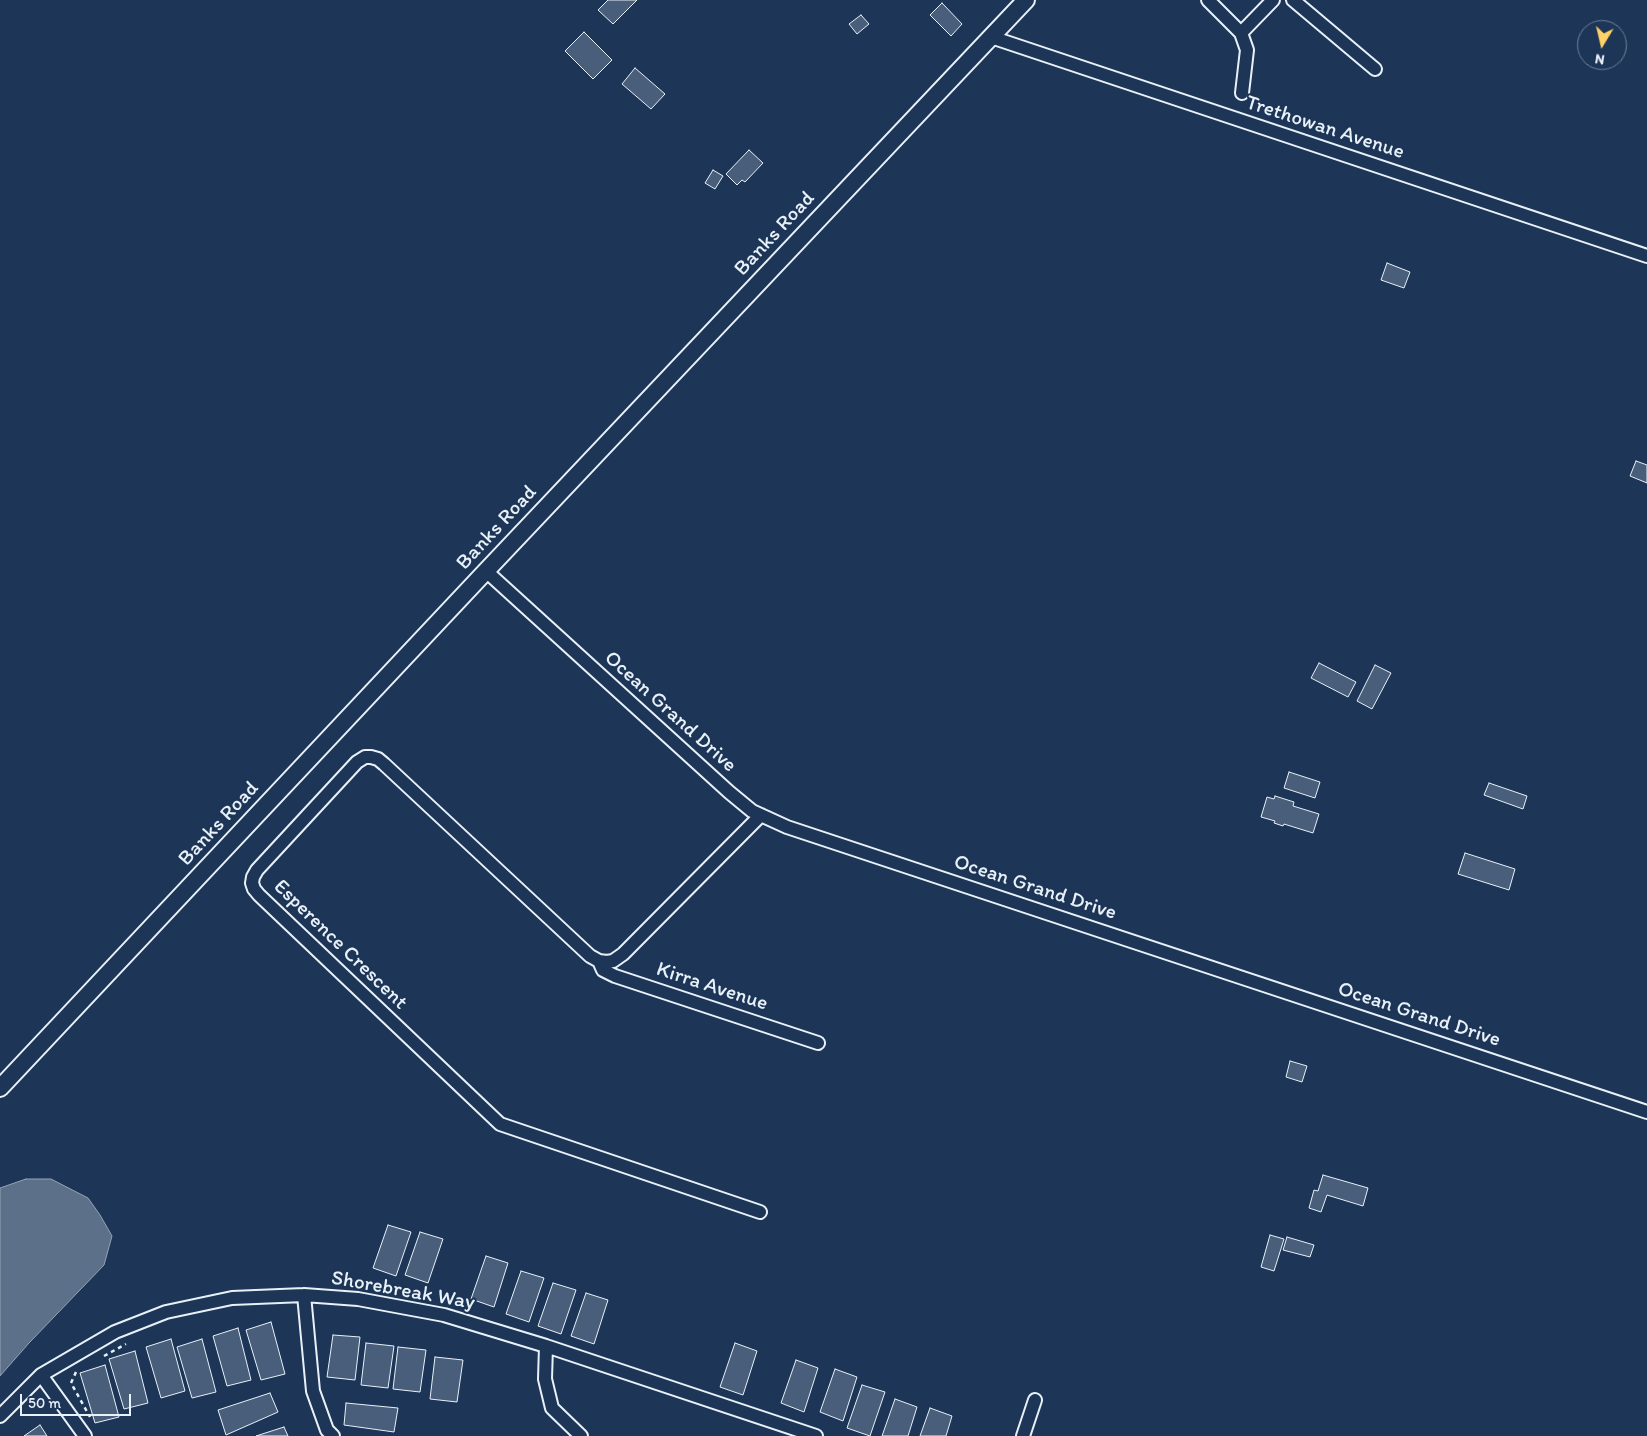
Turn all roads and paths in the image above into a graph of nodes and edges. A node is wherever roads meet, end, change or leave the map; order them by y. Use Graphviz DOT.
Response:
graph roads {
  1 [pos="1026,0"];
  2 [pos="1208,0"];
  3 [pos="1273,0"];
  4 [pos="1293,0"];
  5 [pos="1241,33"];
  6 [pos="991,37"];
  7 [pos="1375,69"];
  8 [pos="1242,93"];
  9 [pos="1647,256"];
  10 [pos="486,571"];
  11 [pos="761,815"];
  12 [pos="599,961"];
  13 [pos="818,1043"];
  14 [pos="0,1088"];
  15 [pos="1647,1112"];
  16 [pos="760,1212"];
  17 [pos="304,1295"];
  18 [pos="127,1343"];
  19 [pos="546,1346"];
  20 [pos="101,1358"];
  21 [pos="75,1372"];
  22 [pos="41,1375"];
  23 [pos="1035,1400"];
  24 [pos="30,1401"];
  25 [pos="50,1411"];
  26 [pos="0,1416"];
  27 [pos="92,1421"];
  28 [pos="795,1433"];
  29 [pos="85,1436"];
  30 [pos="333,1436"];
  31 [pos="581,1436"];
  32 [pos="816,1436"];
  33 [pos="1024,1436"];
  1 -- 6 [label="street, Banks Road"];
  2 -- 5 [label="street"];
  3 -- 5 [label="street"];
  4 -- 7 [label="street"];
  5 -- 8 [label="street"];
  6 -- 9 [label="street, Trethowan Avenue"];
  6 -- 10 [label="street, Banks Road"];
  10 -- 11 [label="street, Ocean Grand Drive"];
  10 -- 14 [label="street, Banks Road"];
  11 -- 12 [label="street"];
  11 -- 15 [label="street, Ocean Grand Drive"];
  12 -- 13 [label="street, Kirra Avenue"];
  12 -- 16 [label="street, Esperence Crescent"];
  17 -- 19 [label="street, Shorebreak Way"];
  17 -- 22 [label="street, Shorebreak Way"];
  17 -- 30 [label="street"];
  18 -- 20 [label="path"];
  19 -- 28 [label="street, Shorebreak Way"];
  19 -- 31 [label="street"];
  21 -- 27 [label="path"];
  22 -- 26 [label="street, Shorebreak Way"];
  22 -- 29 [label="street"];
  23 -- 33 [label="street"];
  24 -- 25 [label="path"];
  28 -- 32 [label="street, Shorebreak Way"];
}
